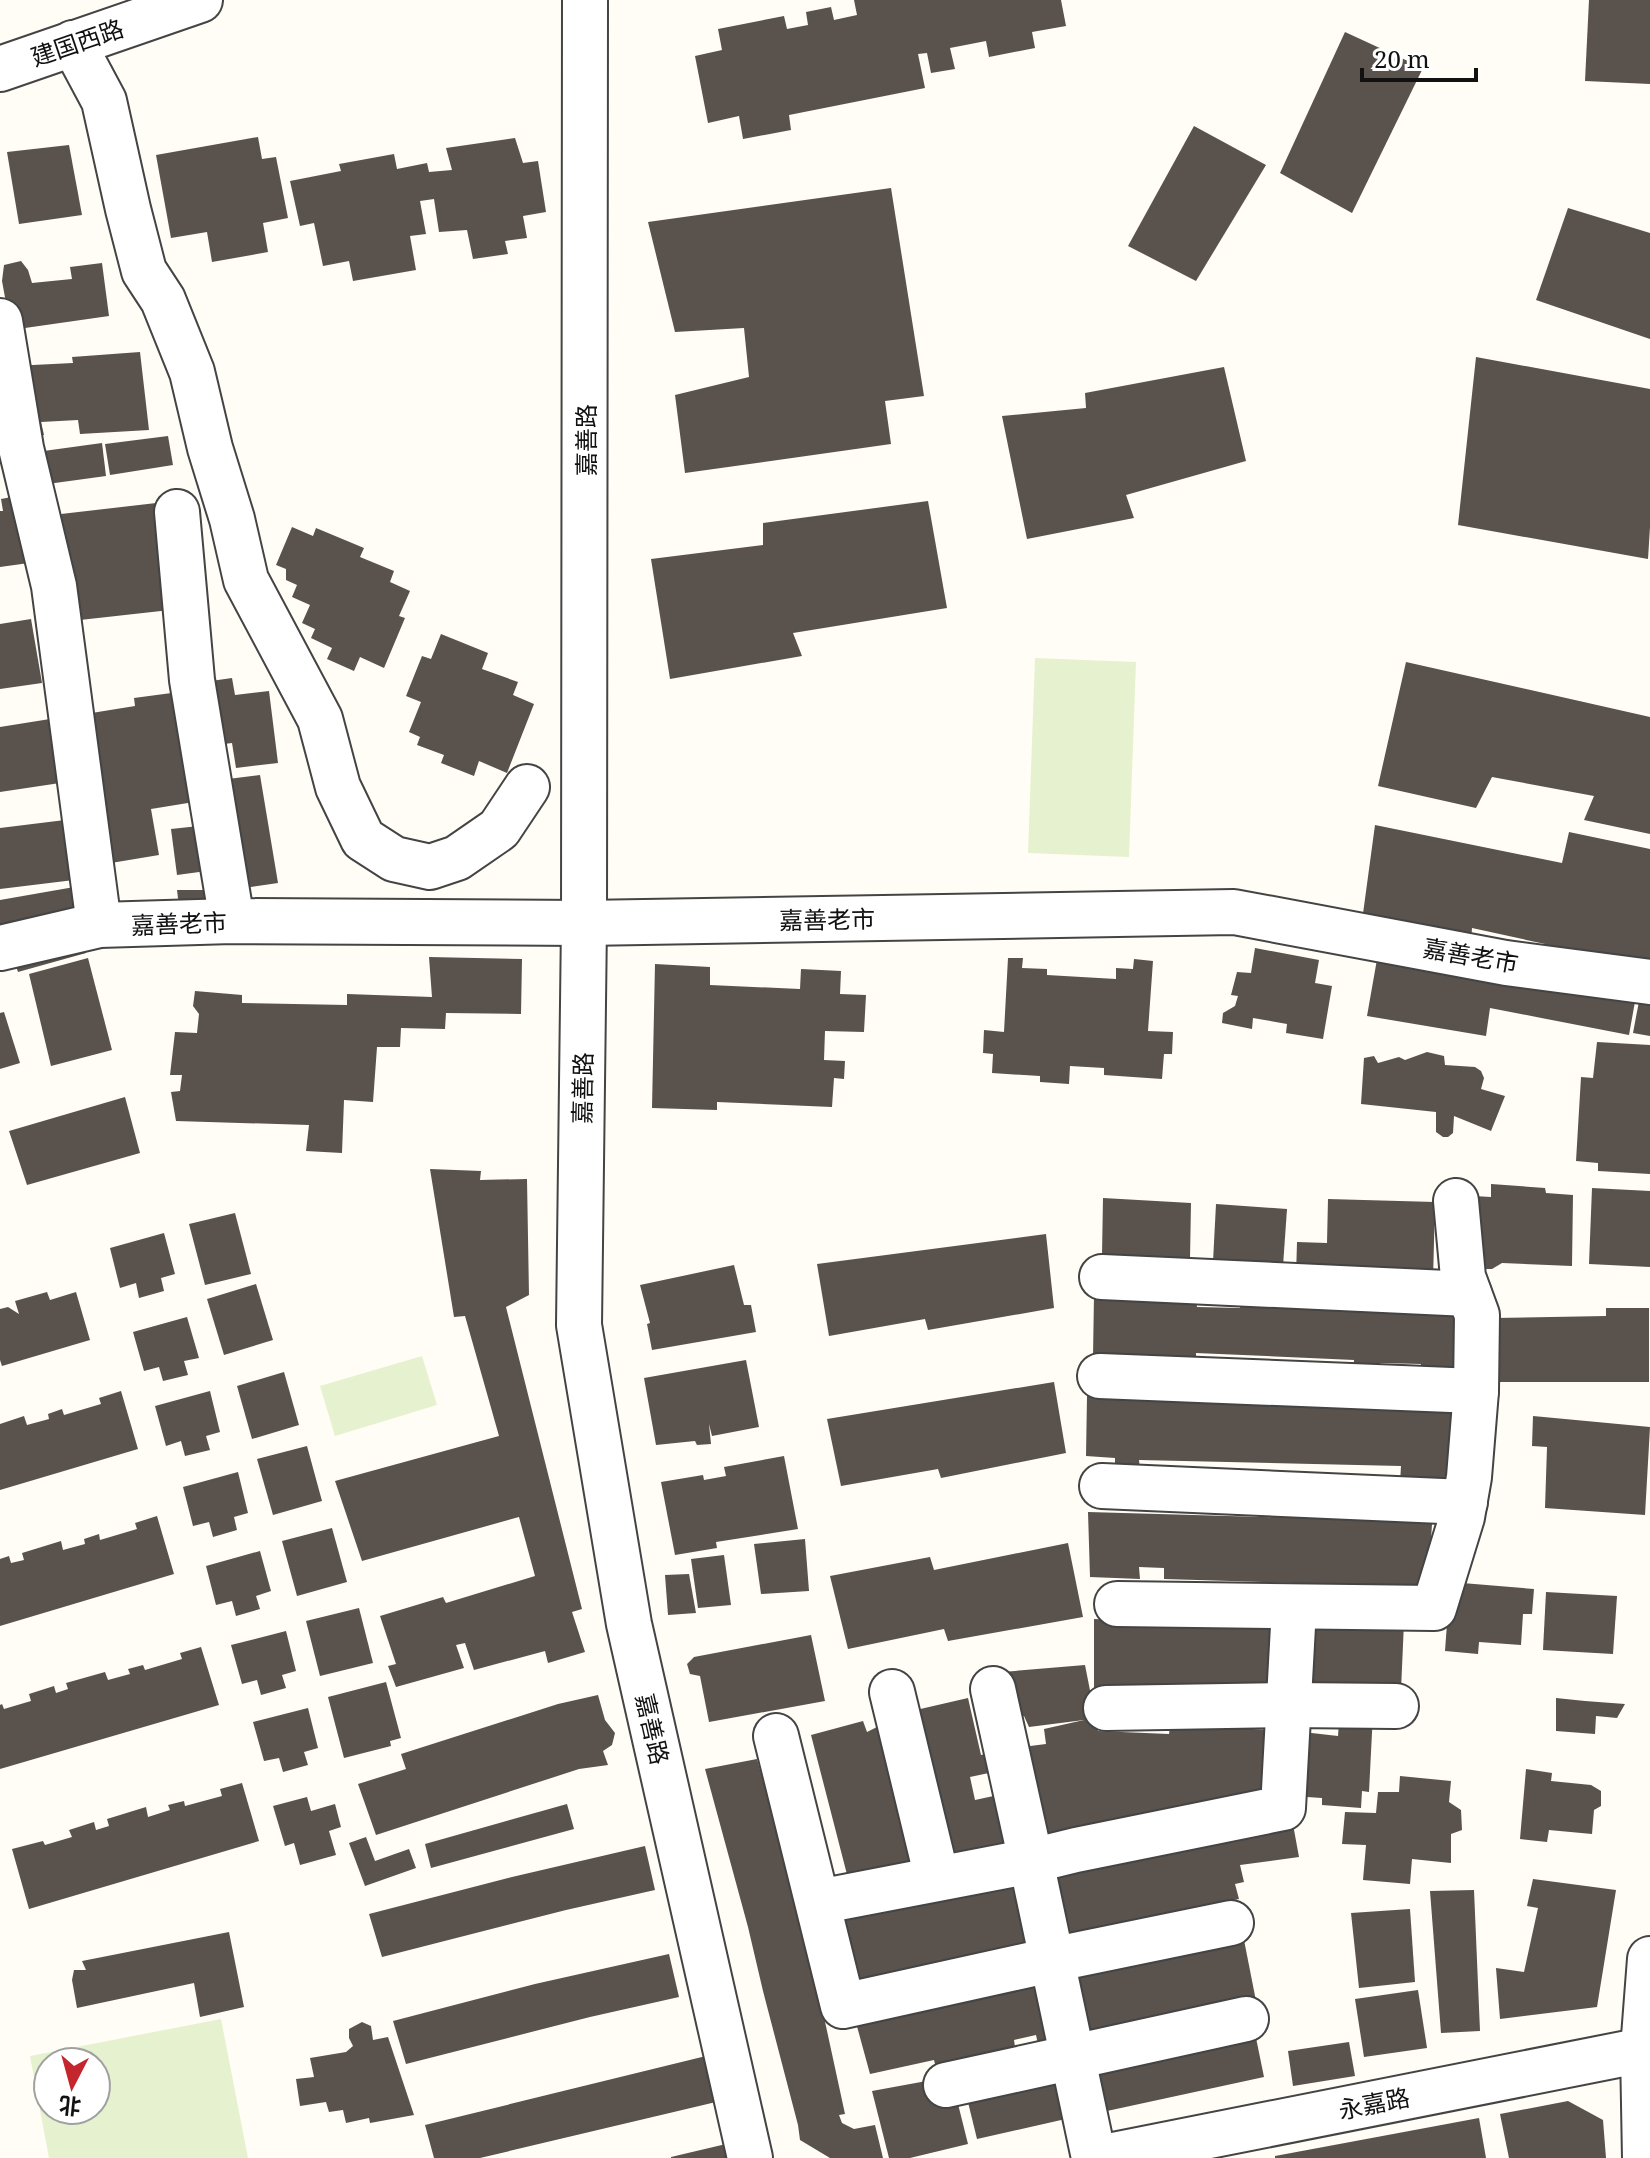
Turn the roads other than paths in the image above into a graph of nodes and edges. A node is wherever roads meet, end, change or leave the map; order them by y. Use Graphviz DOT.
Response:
graph roads {
  1 [pos="200,0"];
  2 [pos="585,0"];
  3 [pos="73,43"];
  4 [pos="0,69"];
  5 [pos="0,321"];
  6 [pos="177,512"];
  7 [pos="527,787"];
  8 [pos="232,921"];
  9 [pos="584,923"];
  10 [pos="99,925"];
  11 [pos="0,948"];
  12 [pos="1650,982"];
  13 [pos="1456,1201"];
  14 [pos="1102,1277"];
  15 [pos="1469,1294"];
  16 [pos="1100,1376"];
  17 [pos="1476,1391"];
  18 [pos="1102,1486"];
  19 [pos="1465,1502"];
  20 [pos="1117,1604"];
  21 [pos="1294,1608"];
  22 [pos="993,1689"];
  23 [pos="892,1692"];
  24 [pos="1289,1705"];
  25 [pos="1396,1706"];
  26 [pos="1106,1708"];
  27 [pos="776,1736"];
  28 [pos="1031,1861"];
  29 [pos="937,1878"];
  30 [pos="818,1902"];
  31 [pos="1231,1923"];
  32 [pos="1650,1959"];
  33 [pos="1051,1960"];
  34 [pos="1246,2019"];
  35 [pos="1646,2048"];
  36 [pos="1072,2058"];
  37 [pos="946,2085"];
  38 [pos="750,2158"];
  39 [pos="1096,2158"];
  40 [pos="1645,2158"];
  1 -- 3 [label="street, 建国西路"];
  2 -- 9 [label="street, 嘉善路"];
  3 -- 4 [label="street, 建国西路"];
  3 -- 7 [label="street"];
  5 -- 10 [label="street"];
  6 -- 8 [label="street"];
  8 -- 9 [label="street, 嘉善老市"];
  8 -- 10 [label="street, 嘉善老市"];
  9 -- 12 [label="street, 嘉善老市"];
  9 -- 38 [label="street, 嘉善路"];
  10 -- 11 [label="street, 嘉善老市"];
  13 -- 15 [label="street"];
  14 -- 15 [label="street"];
  15 -- 17 [label="street"];
  16 -- 17 [label="street"];
  17 -- 19 [label="street"];
  18 -- 19 [label="street"];
  19 -- 21 [label="street"];
  20 -- 21 [label="street"];
  21 -- 24 [label="street"];
  22 -- 28 [label="street"];
  23 -- 29 [label="street"];
  24 -- 25 [label="street"];
  24 -- 26 [label="street"];
  24 -- 28 [label="street"];
  27 -- 30 [label="street"];
  28 -- 29 [label="street"];
  28 -- 33 [label="street"];
  29 -- 30 [label="street"];
  30 -- 33 [label="street"];
  31 -- 33 [label="street"];
  32 -- 35 [label="street"];
  33 -- 36 [label="street"];
  34 -- 36 [label="street"];
  35 -- 39 [label="street, 永嘉路"];
  35 -- 40 [label="street"];
  36 -- 37 [label="street"];
  36 -- 39 [label="street"];
}
